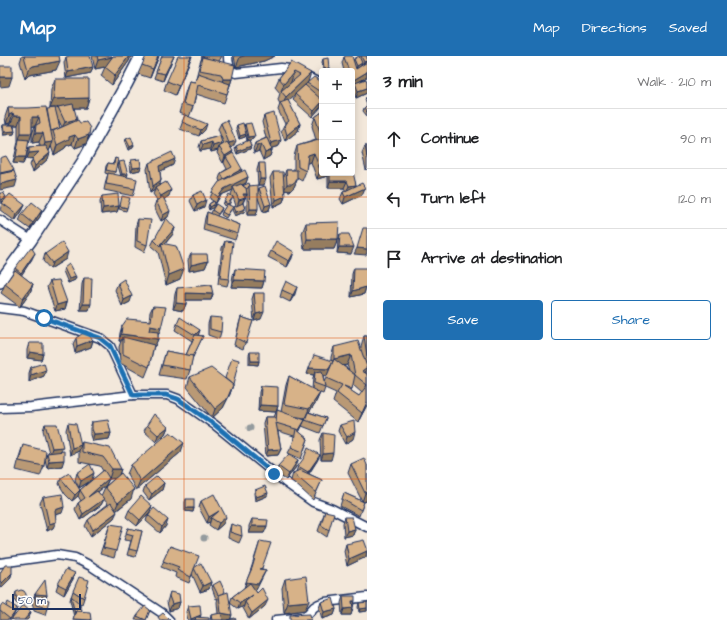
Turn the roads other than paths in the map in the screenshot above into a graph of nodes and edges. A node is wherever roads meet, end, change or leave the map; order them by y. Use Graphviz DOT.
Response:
graph roads {
  1 [pos="140,56"];
  2 [pos="228,56"];
  3 [pos="319,83"];
  4 [pos="0,220"];
  5 [pos="31,240"];
  6 [pos="0,282"];
  7 [pos="0,308"];
  8 [pos="133,395"];
  9 [pos="0,408"];
  10 [pos="367,527"];
  11 [pos="0,563"];
  12 [pos="367,597"];
  13 [pos="169,620"];
  14 [pos="276,620"];
  1 -- 5 [label="street"];
  2 -- 3 [label="street"];
  4 -- 5 [label="street"];
  5 -- 6 [label="street"];
  7 -- 8 [label="street"];
  8 -- 9 [label="street"];
  8 -- 10 [label="street"];
  11 -- 13 [label="street"];
  12 -- 14 [label="street"];
}
